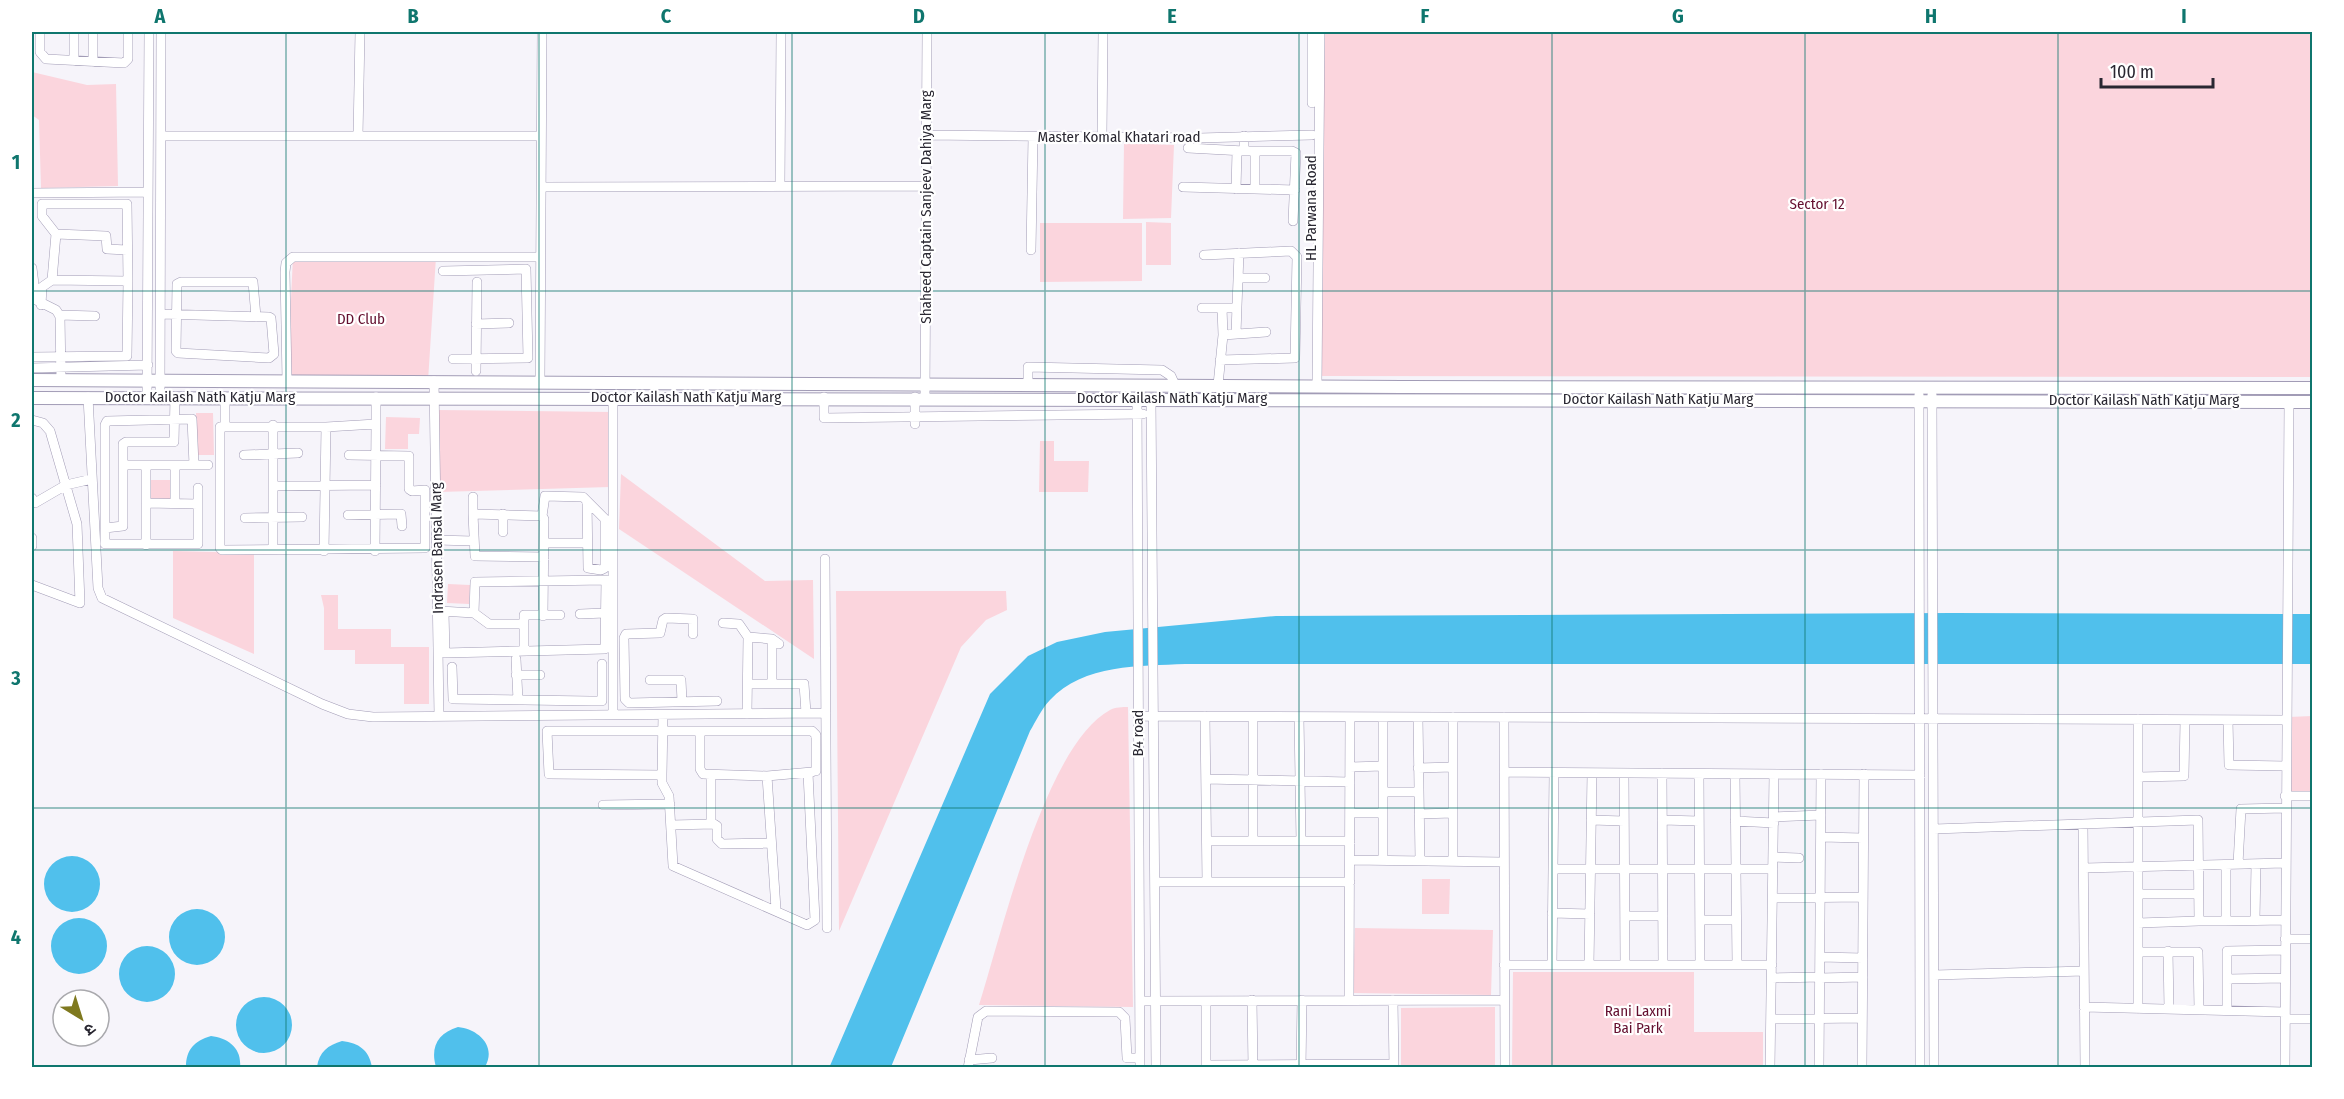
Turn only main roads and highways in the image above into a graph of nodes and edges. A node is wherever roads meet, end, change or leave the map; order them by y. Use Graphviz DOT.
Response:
graph roads {
  1 [pos="32,380"];
  2 [pos="1402,387"];
  3 [pos="2313,388"];
  4 [pos="1926,393"];
  5 [pos="32,398"];
  6 [pos="1403,400"];
  7 [pos="2313,402"];
  1 -- 2 [label="main road, Doctor Kailash Nath Katju Marg"];
  2 -- 4 [label="main road, Doctor Kailash Nath Katju Marg"];
  2 -- 6 [label="main road"];
  3 -- 4 [label="main road, Doctor Kailash Nath Katju Marg"];
  4 -- 6 [label="main road, Doctor Kailash Nath Katju Marg"];
  4 -- 7 [label="main road, Doctor Kailash Nath Katju Marg"];
  5 -- 6 [label="main road, Doctor Kailash Nath Katju Marg"];
}
